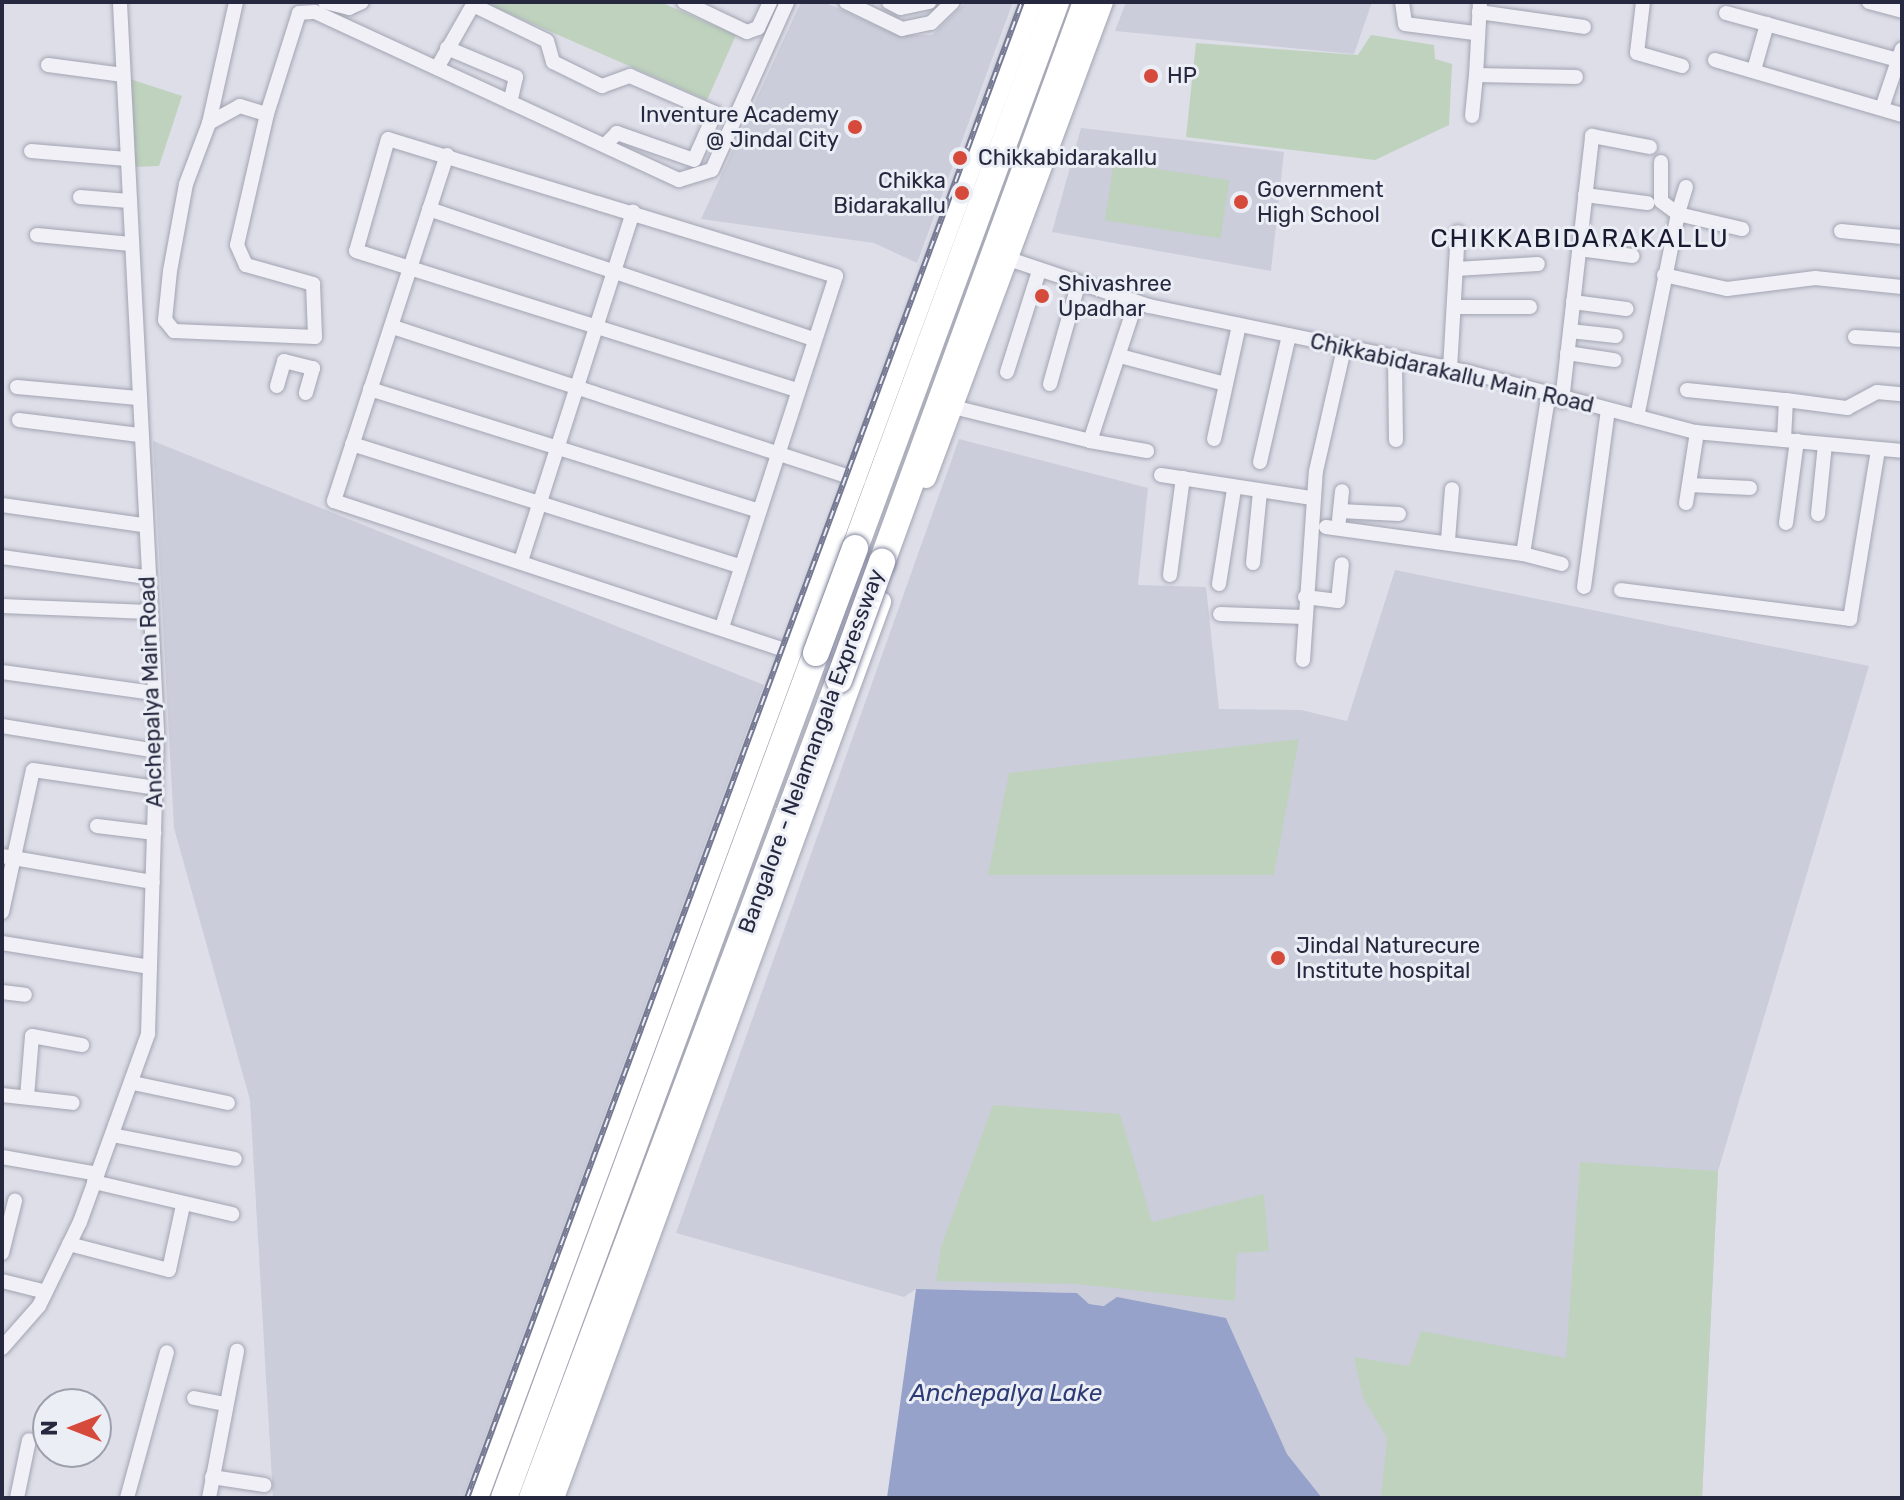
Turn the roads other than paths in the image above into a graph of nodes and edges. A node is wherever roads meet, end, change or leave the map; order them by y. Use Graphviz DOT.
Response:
graph roads {
  1 [pos="120,2"];
  2 [pos="236,2"];
  3 [pos="325,2"];
  4 [pos="362,2"];
  5 [pos="684,2"];
  6 [pos="770,2"];
  7 [pos="787,2"];
  8 [pos="846,2"];
  9 [pos="889,2"];
  10 [pos="929,2"];
  11 [pos="953,2"];
  12 [pos="1032,2"];
  13 [pos="1056,2"];
  14 [pos="1086,2"];
  15 [pos="1103,2"];
  16 [pos="1402,2"];
  17 [pos="1643,2"];
  18 [pos="1869,2"];
  19 [pos="470,4"];
  20 [pos="1480,7"];
  21 [pos="1902,11"];
  22 [pos="1726,13"];
  23 [pos="1767,24"];
  24 [pos="1584,27"];
  25 [pos="1474,33"];
  26 [pos="447,48"];
  27 [pos="1901,57"];
  28 [pos="1715,60"];
  29 [pos="48,65"];
  30 [pos="1682,66"];
  31 [pos="437,68"];
  32 [pos="1754,70"];
  33 [pos="123,75"];
  34 [pos="1476,75"];
  35 [pos="1576,77"];
  36 [pos="510,102"];
  37 [pos="1882,108"];
  38 [pos="267,114"];
  39 [pos="1902,115"];
  40 [pos="1472,116"];
  41 [pos="209,123"];
  42 [pos="605,145"];
  43 [pos="1650,147"];
  44 [pos="31,151"];
  45 [pos="447,155"];
  46 [pos="127,159"];
  47 [pos="1661,162"];
  48 [pos="1686,187"];
  49 [pos="1585,195"];
  50 [pos="80,197"];
  51 [pos="129,201"];
  52 [pos="1647,203"];
  53 [pos="429,209"];
  54 [pos="633,212"];
  55 [pos="1678,214"];
  56 [pos="1742,229"];
  57 [pos="1841,231"];
  58 [pos="1458,232"];
  59 [pos="37,235"];
  60 [pos="1902,237"];
  61 [pos="131,244"];
  62 [pos="1579,249"];
  63 [pos="1633,256"];
  64 [pos="1009,259"];
  65 [pos="1538,264"];
  66 [pos="410,268"];
  67 [pos="614,268"];
  68 [pos="1456,269"];
  69 [pos="1039,271"];
  70 [pos="1664,275"];
  71 [pos="1078,285"];
  72 [pos="1902,287"];
  73 [pos="1136,302"];
  74 [pos="1573,302"];
  75 [pos="1454,307"];
  76 [pos="1530,307"];
  77 [pos="1627,309"];
  78 [pos="1239,325"];
  79 [pos="595,326"];
  80 [pos="393,327"];
  81 [pos="1570,331"];
  82 [pos="1289,335"];
  83 [pos="1616,336"];
  84 [pos="1855,337"];
  85 [pos="814,339"];
  86 [pos="287,340"];
  87 [pos="1902,340"];
  88 [pos="1344,349"];
  89 [pos="1567,353"];
  90 [pos="1120,356"];
  91 [pos="1395,360"];
  92 [pos="1614,360"];
  93 [pos="284,361"];
  94 [pos="1450,369"];
  95 [pos="1007,372"];
  96 [pos="1050,384"];
  97 [pos="1225,384"];
  98 [pos="277,386"];
  99 [pos="17,387"];
  100 [pos="574,388"];
  101 [pos="370,389"];
  102 [pos="798,390"];
  103 [pos="1687,390"];
  104 [pos="306,393"];
  105 [pos="1902,394"];
  106 [pos="137,398"];
  107 [pos="1555,400"];
  108 [pos="1786,400"];
  109 [pos="953,407"];
  110 [pos="1608,410"];
  111 [pos="1637,417"];
  112 [pos="19,420"];
  113 [pos="1697,432"];
  114 [pos="139,435"];
  115 [pos="1214,439"];
  116 [pos="1396,440"];
  117 [pos="1090,441"];
  118 [pos="1791,441"];
  119 [pos="352,444"];
  120 [pos="1825,444"];
  121 [pos="555,449"];
  122 [pos="1878,449"];
  123 [pos="1147,451"];
  124 [pos="1902,451"];
  125 [pos="778,452"];
  126 [pos="1260,462"];
  127 [pos="1161,475"];
  128 [pos="1183,478"];
  129 [pos="859,480"];
  130 [pos="1689,485"];
  131 [pos="1750,488"];
  132 [pos="1234,489"];
  133 [pos="1452,489"];
  134 [pos="1342,491"];
  135 [pos="1260,492"];
  136 [pos="1312,498"];
  137 [pos="1686,503"];
  138 [pos="2,505"];
  139 [pos="535,505"];
  140 [pos="759,511"];
  141 [pos="1340,511"];
  142 [pos="1399,514"];
  143 [pos="1818,514"];
  144 [pos="1786,523"];
  145 [pos="143,525"];
  146 [pos="1448,540"];
  147 [pos="1523,554"];
  148 [pos="2,557"];
  149 [pos="521,561"];
  150 [pos="1253,563"];
  151 [pos="1342,564"];
  152 [pos="1562,564"];
  153 [pos="738,566"];
  154 [pos="1170,575"];
  155 [pos="147,577"];
  156 [pos="1219,584"];
  157 [pos="1584,587"];
  158 [pos="816,590"];
  159 [pos="1621,590"];
  160 [pos="1305,597"];
  161 [pos="2,606"];
  162 [pos="877,611"];
  163 [pos="149,612"];
  164 [pos="1220,614"];
  165 [pos="808,615"];
  166 [pos="1304,617"];
  167 [pos="722,627"];
  168 [pos="869,637"];
  169 [pos="794,653"];
  170 [pos="1303,660"];
  171 [pos="2,672"];
  172 [pos="154,693"];
  173 [pos="2,726"];
  174 [pos="156,751"];
  175 [pos="156,788"];
  176 [pos="97,826"];
  177 [pos="155,833"];
  178 [pos="7,857"];
  179 [pos="153,882"];
  180 [pos="2,912"];
  181 [pos="2,943"];
  182 [pos="150,967"];
  183 [pos="2,992"];
  184 [pos="25,995"];
  185 [pos="82,1045"];
  186 [pos="133,1083"];
  187 [pos="2,1095"];
  188 [pos="27,1097"];
  189 [pos="73,1103"];
  190 [pos="228,1103"];
  191 [pos="112,1135"];
  192 [pos="2,1157"];
  193 [pos="235,1159"];
  194 [pos="96,1178"];
  195 [pos="15,1201"];
  196 [pos="183,1205"];
  197 [pos="232,1214"];
  198 [pos="69,1244"];
  199 [pos="2,1253"];
  200 [pos="2,1281"];
  201 [pos="46,1292"];
  202 [pos="8,1332"];
  203 [pos="2,1348"];
  204 [pos="237,1351"];
  205 [pos="167,1352"];
  206 [pos="194,1398"];
  207 [pos="225,1404"];
  208 [pos="29,1440"];
  209 [pos="523,1442"];
  210 [pos="212,1477"];
  211 [pos="264,1485"];
  212 [pos="17,1498"];
  213 [pos="127,1498"];
  214 [pos="209,1498"];
  215 [pos="478,1498"];
  216 [pos="495,1498"];
  217 [pos="504,1498"];
  218 [pos="532,1498"];
  219 [pos="554,1498"];
  1 -- 33 [label="street, Anchepalya Main Road"];
  2 -- 41 [label="street"];
  3 -- 4 [label="street"];
  5 -- 6 [label="street"];
  7 -- 42 [label="street"];
  8 -- 11 [label="street"];
  9 -- 10 [label="street"];
  12 -- 129 [label="street"];
  13 -- 209 [label="highway, Bangalore - Nelamangala Expressway, bridge"];
  14 -- 218 [label="highway, Bangalore - Nelamangala Expressway, bridge"];
  15 -- 64 [label="street"];
  16 -- 25 [label="street"];
  17 -- 30 [label="street"];
  18 -- 21 [label="street"];
  19 -- 26 [label="street"];
  19 -- 42 [label="street"];
  20 -- 24 [label="street"];
  20 -- 25 [label="street"];
  22 -- 23 [label="street"];
  23 -- 27 [label="street"];
  23 -- 32 [label="street"];
  25 -- 34 [label="street"];
  26 -- 31 [label="street"];
  26 -- 36 [label="street"];
  27 -- 37 [label="street"];
  28 -- 32 [label="street"];
  29 -- 33 [label="street"];
  31 -- 36 [label="street"];
  31 -- 38 [label="street"];
  32 -- 37 [label="street"];
  33 -- 46 [label="street, Anchepalya Main Road"];
  34 -- 35 [label="street"];
  34 -- 40 [label="street"];
  36 -- 42 [label="street"];
  37 -- 39 [label="street"];
  38 -- 41 [label="street"];
  38 -- 86 [label="street"];
  41 -- 86 [label="street"];
  43 -- 49 [label="street"];
  44 -- 46 [label="street"];
  45 -- 53 [label="street"];
  45 -- 54 [label="street"];
  45 -- 66 [label="street"];
  46 -- 51 [label="street, Anchepalya Main Road"];
  47 -- 55 [label="street"];
  48 -- 55 [label="street"];
  49 -- 52 [label="street"];
  49 -- 62 [label="street"];
  50 -- 51 [label="street"];
  51 -- 61 [label="street, Anchepalya Main Road"];
  53 -- 66 [label="street"];
  53 -- 67 [label="street"];
  54 -- 67 [label="street"];
  54 -- 85 [label="street"];
  55 -- 56 [label="street"];
  55 -- 70 [label="street"];
  57 -- 60 [label="street"];
  58 -- 68 [label="street"];
  59 -- 61 [label="street"];
  61 -- 106 [label="street, Anchepalya Main Road"];
  62 -- 63 [label="street"];
  62 -- 74 [label="street"];
  64 -- 69 [label="street, Chikkabidarakallu Main Road"];
  64 -- 109 [label="street"];
  65 -- 68 [label="street"];
  66 -- 79 [label="street"];
  66 -- 80 [label="street"];
  67 -- 79 [label="street"];
  67 -- 85 [label="street"];
  68 -- 75 [label="street"];
  69 -- 71 [label="street, Chikkabidarakallu Main Road"];
  69 -- 95 [label="street"];
  70 -- 72 [label="street"];
  70 -- 111 [label="street"];
  71 -- 73 [label="street, Chikkabidarakallu Main Road"];
  71 -- 96 [label="street"];
  73 -- 78 [label="street, Chikkabidarakallu Main Road"];
  73 -- 90 [label="street"];
  74 -- 77 [label="street"];
  74 -- 81 [label="street"];
  75 -- 76 [label="street"];
  75 -- 94 [label="street"];
  78 -- 82 [label="street, Chikkabidarakallu Main Road"];
  78 -- 97 [label="street"];
  79 -- 100 [label="street"];
  79 -- 102 [label="street"];
  80 -- 100 [label="street"];
  80 -- 101 [label="street"];
  81 -- 83 [label="street"];
  81 -- 89 [label="street"];
  82 -- 88 [label="street, Chikkabidarakallu Main Road"];
  82 -- 126 [label="street"];
  84 -- 87 [label="street"];
  85 -- 102 [label="street"];
  86 -- 93 [label="street"];
  88 -- 91 [label="street, Chikkabidarakallu Main Road"];
  88 -- 136 [label="street"];
  89 -- 92 [label="street"];
  89 -- 107 [label="street"];
  90 -- 97 [label="street"];
  90 -- 117 [label="street"];
  91 -- 94 [label="street, Chikkabidarakallu Main Road"];
  91 -- 116 [label="street"];
  93 -- 98 [label="street"];
  93 -- 104 [label="street"];
  94 -- 107 [label="street, Chikkabidarakallu Main Road"];
  97 -- 115 [label="street"];
  99 -- 106 [label="street"];
  100 -- 121 [label="street"];
  100 -- 125 [label="street"];
  101 -- 119 [label="street"];
  101 -- 121 [label="street"];
  102 -- 125 [label="street"];
  103 -- 108 [label="street"];
  105 -- 108 [label="street"];
  106 -- 114 [label="street, Anchepalya Main Road"];
  107 -- 110 [label="street, Chikkabidarakallu Main Road"];
  107 -- 147 [label="street"];
  108 -- 118 [label="street"];
  109 -- 117 [label="street"];
  109 -- 162 [label="street"];
  110 -- 111 [label="street, Chikkabidarakallu Main Road"];
  110 -- 157 [label="street"];
  111 -- 113 [label="street, Chikkabidarakallu Main Road"];
  112 -- 114 [label="street"];
  113 -- 118 [label="street, Chikkabidarakallu Main Road"];
  113 -- 130 [label="street"];
  114 -- 145 [label="street, Anchepalya Main Road"];
  117 -- 123 [label="street"];
  118 -- 120 [label="street, Chikkabidarakallu Main Road"];
  118 -- 144 [label="street"];
  119 -- 139 [label="street"];
  119 -- 149 [label="street"];
  120 -- 122 [label="street, Chikkabidarakallu Main Road"];
  120 -- 143 [label="street"];
  121 -- 139 [label="street"];
  121 -- 140 [label="street"];
  122 -- 124 [label="street, Chikkabidarakallu Main Road"];
  122 -- 159 [label="street"];
  125 -- 129 [label="street"];
  125 -- 140 [label="street"];
  127 -- 128 [label="street"];
  128 -- 132 [label="street"];
  128 -- 154 [label="street"];
  129 -- 158 [label="street"];
  130 -- 131 [label="street"];
  130 -- 137 [label="street"];
  132 -- 135 [label="street"];
  132 -- 156 [label="street"];
  133 -- 146 [label="street"];
  134 -- 141 [label="street"];
  135 -- 136 [label="street"];
  135 -- 150 [label="street"];
  136 -- 160 [label="street"];
  138 -- 145 [label="street"];
  139 -- 149 [label="street"];
  139 -- 153 [label="street"];
  140 -- 153 [label="street"];
  141 -- 142 [label="street"];
  141 -- 146 [label="street"];
  145 -- 155 [label="street, Anchepalya Main Road"];
  146 -- 147 [label="street"];
  147 -- 152 [label="street"];
  148 -- 155 [label="street"];
  149 -- 167 [label="street"];
  151 -- 160 [label="street"];
  153 -- 167 [label="street"];
  155 -- 163 [label="street, Anchepalya Main Road"];
  158 -- 162 [label="street"];
  158 -- 165 [label="street"];
  160 -- 166 [label="street"];
  161 -- 163 [label="street"];
  162 -- 168 [label="street"];
  163 -- 172 [label="street, Anchepalya Main Road"];
  164 -- 166 [label="street"];
  165 -- 168 [label="street"];
  165 -- 169 [label="street"];
  166 -- 170 [label="street"];
  167 -- 169 [label="street"];
  168 -- 219 [label="street"];
  169 -- 215 [label="street"];
  171 -- 172 [label="street"];
  172 -- 174 [label="street, Anchepalya Main Road"];
  173 -- 174 [label="street"];
  174 -- 175 [label="street, Anchepalya Main Road"];
  175 -- 177 [label="street, Anchepalya Main Road"];
  175 -- 178 [label="street"];
  176 -- 177 [label="street"];
  177 -- 179 [label="street, Anchepalya Main Road"];
  178 -- 179 [label="street"];
  178 -- 180 [label="street"];
  179 -- 182 [label="street, Anchepalya Main Road"];
  181 -- 182 [label="street"];
  182 -- 186 [label="street, Anchepalya Main Road"];
  183 -- 184 [label="street"];
  185 -- 188 [label="street"];
  186 -- 190 [label="street"];
  186 -- 191 [label="street, Anchepalya Main Road"];
  187 -- 188 [label="street"];
  188 -- 189 [label="street"];
  191 -- 193 [label="street"];
  191 -- 194 [label="street, Anchepalya Main Road"];
  192 -- 194 [label="street"];
  194 -- 196 [label="street"];
  194 -- 198 [label="street, Anchepalya Main Road"];
  195 -- 199 [label="street"];
  196 -- 197 [label="street"];
  196 -- 198 [label="street"];
  198 -- 201 [label="street, Anchepalya Main Road"];
  200 -- 201 [label="street"];
  201 -- 202 [label="street, Anchepalya Main Road"];
  202 -- 203 [label="street, Anchepalya Main Road"];
  204 -- 207 [label="street"];
  205 -- 213 [label="street"];
  206 -- 207 [label="street"];
  207 -- 210 [label="street"];
  208 -- 212 [label="street"];
  209 -- 216 [label="highway"];
  209 -- 217 [label="highway, Bangalore - Nelamangala Expressway"];
  210 -- 211 [label="street"];
  210 -- 214 [label="street"];
}
